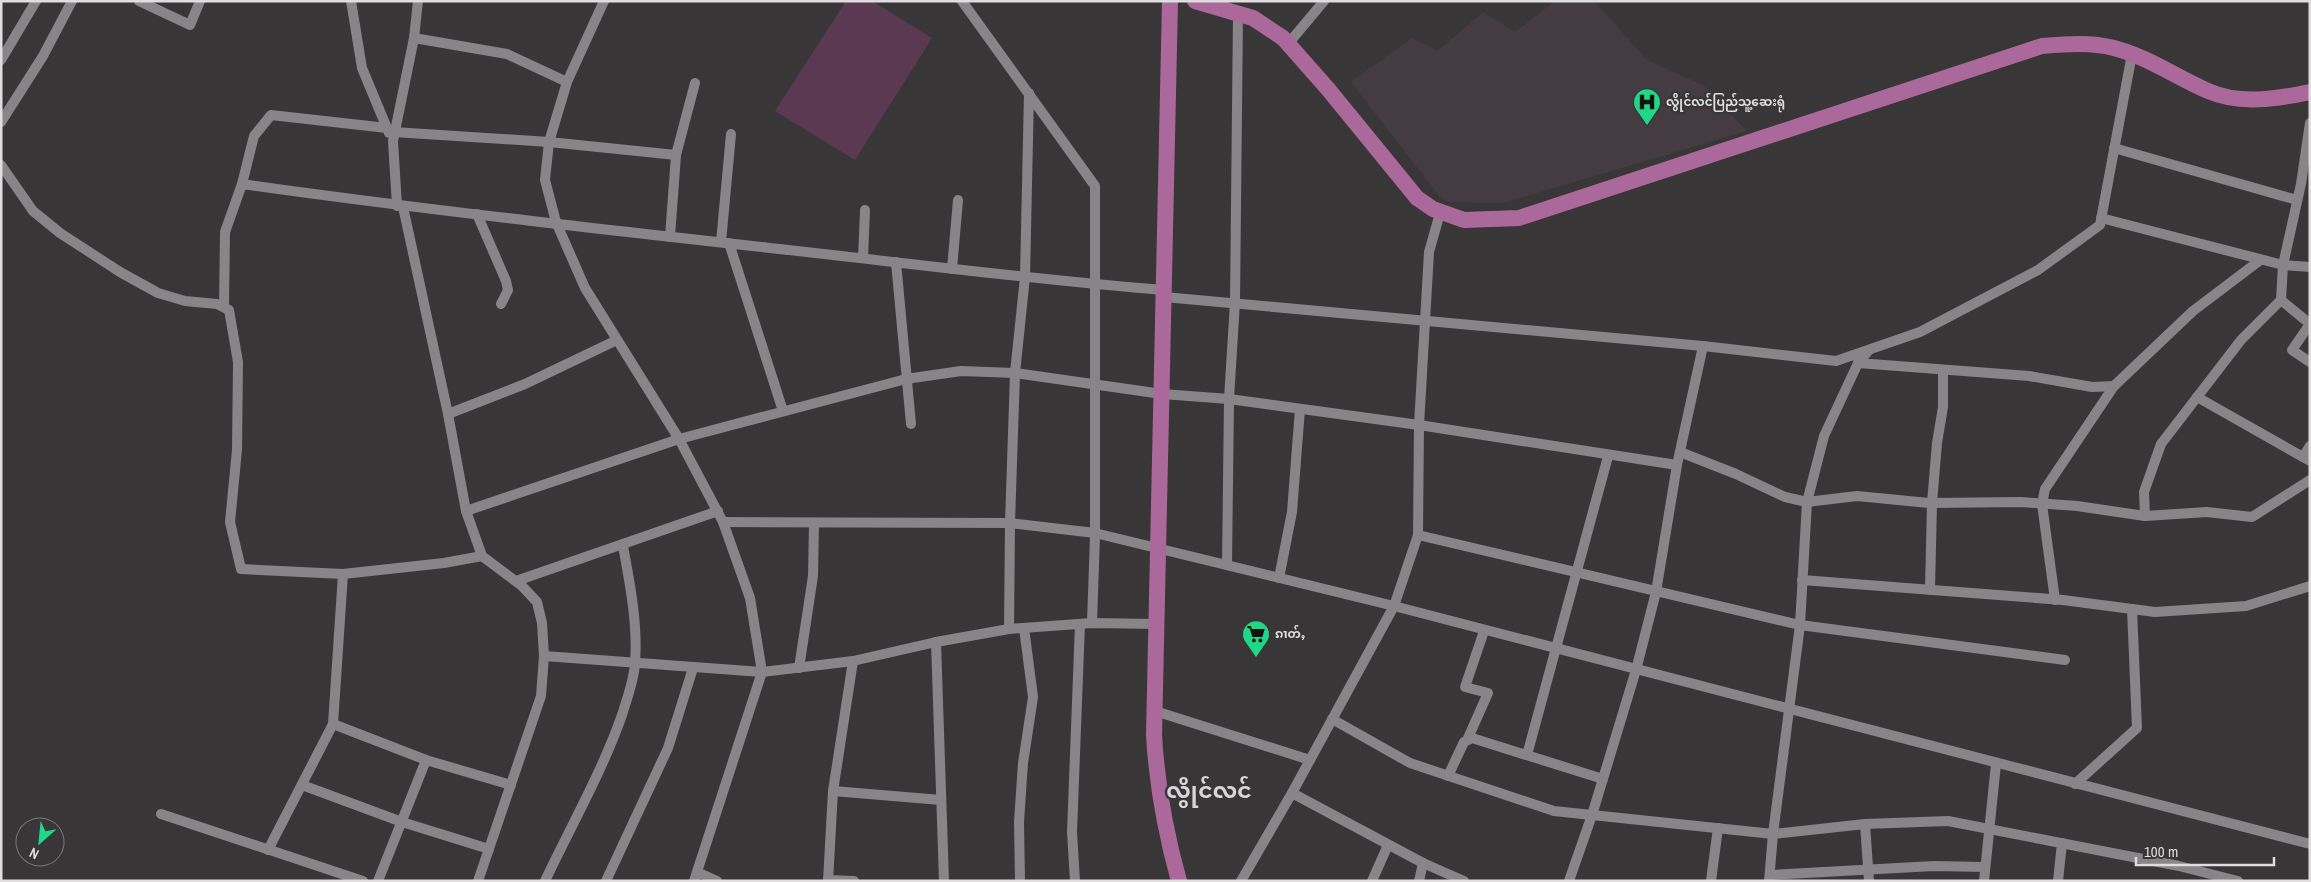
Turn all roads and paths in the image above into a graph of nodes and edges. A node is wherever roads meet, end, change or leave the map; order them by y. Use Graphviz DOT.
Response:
graph roads {
  1 [pos="36,1"];
  2 [pos="72,1"];
  3 [pos="138,1"];
  4 [pos="200,1"];
  5 [pos="351,1"];
  6 [pos="418,1"];
  7 [pos="604,1"];
  8 [pos="962,1"];
  9 [pos="1170,1"];
  10 [pos="1195,1"];
  11 [pos="1324,1"];
  12 [pos="1238,13"];
  13 [pos="414,38"];
  14 [pos="1288,44"];
  15 [pos="2132,54"];
  16 [pos="1,60"];
  17 [pos="567,82"];
  18 [pos="694,83"];
  19 [pos="2310,92"];
  20 [pos="1029,93"];
  21 [pos="1,122"];
  22 [pos="2310,123"];
  23 [pos="391,134"];
  24 [pos="731,134"];
  25 [pos="549,142"];
  26 [pos="2114,148"];
  27 [pos="676,155"];
  28 [pos="1,166"];
  29 [pos="242,184"];
  30 [pos="958,200"];
  31 [pos="2297,200"];
  32 [pos="400,207"];
  33 [pos="865,210"];
  34 [pos="1440,213"];
  35 [pos="477,214"];
  36 [pos="2101,218"];
  37 [pos="556,222"];
  38 [pos="670,236"];
  39 [pos="725,243"];
  40 [pos="863,258"];
  41 [pos="2260,261"];
  42 [pos="896,262"];
  43 [pos="2283,265"];
  44 [pos="2310,266"];
  45 [pos="952,268"];
  46 [pos="1024,278"];
  47 [pos="1096,285"];
  48 [pos="1164,294"];
  49 [pos="2281,300"];
  50 [pos="1235,302"];
  51 [pos="501,304"];
  52 [pos="224,306"];
  53 [pos="1425,321"];
  54 [pos="617,340"];
  55 [pos="1703,346"];
  56 [pos="1869,350"];
  57 [pos="2310,362"];
  58 [pos="1858,363"];
  59 [pos="1943,370"];
  60 [pos="1015,373"];
  61 [pos="906,379"];
  62 [pos="1095,384"];
  63 [pos="2114,386"];
  64 [pos="1162,394"];
  65 [pos="2197,397"];
  66 [pos="1229,399"];
  67 [pos="1300,409"];
  68 [pos="783,411"];
  69 [pos="448,414"];
  70 [pos="911,424"];
  71 [pos="1419,425"];
  72 [pos="679,439"];
  73 [pos="2310,446"];
  74 [pos="1680,452"];
  75 [pos="2307,459"];
  76 [pos="1607,460"];
  77 [pos="1677,465"];
  78 [pos="2310,480"];
  79 [pos="1807,502"];
  80 [pos="1932,503"];
  81 [pos="2042,504"];
  82 [pos="466,511"];
  83 [pos="718,511"];
  84 [pos="2145,516"];
  85 [pos="724,522"];
  86 [pos="814,522"];
  87 [pos="1010,523"];
  88 [pos="1095,533"];
  89 [pos="1418,535"];
  90 [pos="623,546"];
  91 [pos="1158,548"];
  92 [pos="482,556"];
  93 [pos="1226,565"];
  94 [pos="1575,572"];
  95 [pos="343,574"];
  96 [pos="1279,578"];
  97 [pos="1802,580"];
  98 [pos="516,581"];
  99 [pos="2310,586"];
  100 [pos="1930,590"];
  101 [pos="1656,592"];
  102 [pos="2055,600"];
  103 [pos="1394,606"];
  104 [pos="2132,609"];
  105 [pos="1080,624"];
  106 [pos="1092,624"];
  107 [pos="1157,624"];
  108 [pos="1800,625"];
  109 [pos="1024,628"];
  110 [pos="1009,629"];
  111 [pos="1484,631"];
  112 [pos="936,642"];
  113 [pos="1555,649"];
  114 [pos="544,656"];
  115 [pos="2065,660"];
  116 [pos="853,661"];
  117 [pos="635,662"];
  118 [pos="692,668"];
  119 [pos="799,668"];
  120 [pos="1636,670"];
  121 [pos="762,672"];
  122 [pos="1789,707"];
  123 [pos="1155,711"];
  124 [pos="1332,720"];
  125 [pos="333,724"];
  126 [pos="1468,738"];
  127 [pos="1527,755"];
  128 [pos="426,760"];
  129 [pos="1310,760"];
  130 [pos="1996,764"];
  131 [pos="1448,776"];
  132 [pos="1603,779"];
  133 [pos="2074,784"];
  134 [pos="302,785"];
  135 [pos="511,785"];
  136 [pos="834,791"];
  137 [pos="1292,794"];
  138 [pos="941,800"];
  139 [pos="161,814"];
  140 [pos="1592,815"];
  141 [pos="402,822"];
  142 [pos="1865,824"];
  143 [pos="1718,828"];
  144 [pos="1989,829"];
  145 [pos="1773,834"];
  146 [pos="2062,843"];
  147 [pos="1388,844"];
  148 [pos="2310,844"];
  149 [pos="489,849"];
  150 [pos="268,850"];
  151 [pos="1423,863"];
  152 [pos="1985,867"];
  153 [pos="695,876"];
  154 [pos="1869,876"];
  155 [pos="1770,878"];
  156 [pos="828,880"];
  157 [pos="363,881"];
  158 [pos="378,881"];
  159 [pos="478,881"];
  160 [pos="545,881"];
  161 [pos="606,881"];
  162 [pos="717,881"];
  163 [pos="854,881"];
  164 [pos="944,881"];
  165 [pos="1020,881"];
  166 [pos="1075,881"];
  167 [pos="1179,881"];
  168 [pos="1241,881"];
  169 [pos="1372,881"];
  170 [pos="1419,881"];
  171 [pos="1464,881"];
  172 [pos="1569,881"];
  173 [pos="1711,881"];
  174 [pos="1984,881"];
  175 [pos="2058,881"];
  176 [pos="2238,881"];
  1 -- 16 [label="street"];
  2 -- 21 [label="street"];
  3 -- 4 [label="street"];
  5 -- 23 [label="street"];
  6 -- 13 [label="street"];
  7 -- 17 [label="street"];
  8 -- 20 [label="street"];
  9 -- 48 [label="highway"];
  10 -- 12 [label="highway"];
  11 -- 14 [label="street"];
  12 -- 14 [label="highway"];
  12 -- 50 [label="street"];
  13 -- 17 [label="street"];
  13 -- 23 [label="street"];
  14 -- 34 [label="highway"];
  15 -- 19 [label="highway"];
  15 -- 26 [label="street"];
  15 -- 34 [label="highway"];
  17 -- 25 [label="street"];
  18 -- 27 [label="street"];
  20 -- 46 [label="street"];
  20 -- 47 [label="street"];
  22 -- 31 [label="street"];
  23 -- 25 [label="street"];
  23 -- 29 [label="street"];
  23 -- 32 [label="street"];
  24 -- 39 [label="street"];
  25 -- 27 [label="street"];
  25 -- 37 [label="street"];
  26 -- 31 [label="street"];
  26 -- 36 [label="street"];
  27 -- 38 [label="street"];
  28 -- 52 [label="street"];
  29 -- 32 [label="street"];
  29 -- 52 [label="street"];
  30 -- 45 [label="street"];
  31 -- 43 [label="street"];
  32 -- 35 [label="street"];
  32 -- 69 [label="street"];
  33 -- 40 [label="street"];
  34 -- 53 [label="street"];
  35 -- 37 [label="street"];
  35 -- 51 [label="street"];
  36 -- 41 [label="street"];
  36 -- 56 [label="street"];
  37 -- 38 [label="street"];
  37 -- 54 [label="street"];
  38 -- 39 [label="street"];
  39 -- 40 [label="street"];
  39 -- 68 [label="street"];
  40 -- 42 [label="street"];
  41 -- 43 [label="street"];
  41 -- 63 [label="street"];
  42 -- 45 [label="street"];
  42 -- 61 [label="street"];
  43 -- 44 [label="street"];
  43 -- 49 [label="street"];
  45 -- 46 [label="street"];
  46 -- 47 [label="street"];
  46 -- 60 [label="street"];
  47 -- 48 [label="street"];
  47 -- 62 [label="street"];
  48 -- 50 [label="street"];
  48 -- 64 [label="highway"];
  49 -- 57 [label="street"];
  49 -- 65 [label="street"];
  50 -- 53 [label="street"];
  50 -- 66 [label="street"];
  52 -- 95 [label="street"];
  53 -- 55 [label="street"];
  53 -- 71 [label="street"];
  54 -- 69 [label="street"];
  54 -- 72 [label="street"];
  55 -- 56 [label="street"];
  55 -- 74 [label="street"];
  56 -- 58 [label="street"];
  58 -- 59 [label="street"];
  58 -- 79 [label="street"];
  59 -- 63 [label="street"];
  59 -- 80 [label="street"];
  60 -- 61 [label="street"];
  60 -- 62 [label="street"];
  60 -- 87 [label="street"];
  61 -- 68 [label="street"];
  61 -- 70 [label="street"];
  62 -- 64 [label="street"];
  62 -- 88 [label="street"];
  63 -- 81 [label="street"];
  64 -- 66 [label="street"];
  64 -- 91 [label="highway"];
  65 -- 75 [label="street"];
  65 -- 84 [label="street"];
  66 -- 67 [label="street"];
  66 -- 93 [label="street"];
  67 -- 71 [label="street"];
  67 -- 96 [label="street"];
  68 -- 72 [label="street"];
  69 -- 82 [label="street"];
  71 -- 77 [label="street"];
  71 -- 89 [label="street"];
  72 -- 82 [label="street"];
  72 -- 83 [label="street"];
  73 -- 75 [label="street"];
  74 -- 77 [label="street"];
  74 -- 79 [label="street"];
  76 -- 94 [label="street"];
  77 -- 101 [label="street"];
  78 -- 84 [label="street"];
  79 -- 80 [label="street"];
  79 -- 97 [label="street"];
  80 -- 81 [label="street"];
  80 -- 100 [label="street"];
  81 -- 84 [label="street"];
  81 -- 102 [label="street"];
  82 -- 92 [label="street"];
  83 -- 85 [label="street"];
  83 -- 90 [label="street"];
  85 -- 86 [label="street"];
  85 -- 121 [label="street"];
  86 -- 87 [label="street"];
  86 -- 119 [label="street"];
  87 -- 88 [label="street"];
  87 -- 110 [label="street"];
  88 -- 91 [label="street"];
  88 -- 106 [label="street"];
  89 -- 94 [label="street"];
  89 -- 103 [label="street"];
  90 -- 98 [label="street"];
  90 -- 117 [label="street"];
  91 -- 93 [label="street"];
  91 -- 107 [label="highway"];
  92 -- 95 [label="street"];
  92 -- 98 [label="street"];
  93 -- 96 [label="street"];
  94 -- 101 [label="street"];
  94 -- 113 [label="street"];
  95 -- 125 [label="street"];
  96 -- 103 [label="street"];
  97 -- 100 [label="street"];
  97 -- 108 [label="street"];
  98 -- 114 [label="street"];
  99 -- 104 [label="street"];
  100 -- 102 [label="street"];
  101 -- 108 [label="street"];
  101 -- 120 [label="street"];
  102 -- 104 [label="street"];
  103 -- 111 [label="street"];
  103 -- 124 [label="street"];
  104 -- 133 [label="street"];
  105 -- 106 [label="street"];
  105 -- 109 [label="street"];
  105 -- 166 [label="street"];
  106 -- 107 [label="street"];
  107 -- 123 [label="highway"];
  108 -- 115 [label="street"];
  108 -- 122 [label="street"];
  109 -- 110 [label="street"];
  109 -- 165 [label="street"];
  110 -- 112 [label="street"];
  111 -- 113 [label="street"];
  111 -- 126 [label="street"];
  112 -- 116 [label="street"];
  112 -- 138 [label="street"];
  113 -- 120 [label="street"];
  113 -- 127 [label="street"];
  114 -- 117 [label="street"];
  114 -- 135 [label="street"];
  116 -- 119 [label="street"];
  116 -- 136 [label="street"];
  117 -- 118 [label="street"];
  117 -- 160 [label="street"];
  118 -- 121 [label="street"];
  118 -- 161 [label="street"];
  119 -- 121 [label="street"];
  120 -- 122 [label="street"];
  120 -- 132 [label="street"];
  121 -- 153 [label="street"];
  122 -- 130 [label="street"];
  122 -- 145 [label="street"];
  123 -- 129 [label="street"];
  123 -- 167 [label="highway"];
  124 -- 129 [label="street"];
  124 -- 131 [label="street"];
  125 -- 128 [label="street"];
  125 -- 134 [label="street"];
  126 -- 127 [label="street"];
  126 -- 131 [label="street"];
  127 -- 132 [label="street"];
  128 -- 135 [label="street"];
  128 -- 141 [label="street"];
  129 -- 137 [label="street"];
  130 -- 133 [label="street"];
  130 -- 144 [label="street"];
  131 -- 140 [label="street"];
  132 -- 140 [label="street"];
  133 -- 148 [label="street"];
  134 -- 141 [label="street"];
  134 -- 150 [label="street"];
  135 -- 149 [label="street"];
  136 -- 138 [label="street"];
  136 -- 156 [label="street"];
  137 -- 147 [label="street"];
  137 -- 168 [label="street"];
  138 -- 164 [label="street"];
  139 -- 150 [label="street"];
  140 -- 143 [label="street"];
  140 -- 172 [label="street"];
  141 -- 149 [label="street"];
  141 -- 158 [label="street"];
  142 -- 144 [label="street"];
  142 -- 145 [label="street"];
  142 -- 154 [label="street"];
  143 -- 145 [label="street"];
  143 -- 173 [label="street"];
  144 -- 146 [label="street"];
  144 -- 152 [label="street"];
  145 -- 155 [label="street"];
  146 -- 175 [label="street"];
  146 -- 176 [label="street"];
  147 -- 151 [label="street"];
  147 -- 169 [label="street"];
  149 -- 159 [label="street"];
  150 -- 157 [label="street"];
  151 -- 170 [label="street"];
  151 -- 171 [label="street"];
  152 -- 154 [label="street"];
  152 -- 174 [label="street"];
  153 -- 162 [label="street"];
  154 -- 155 [label="street"];
  156 -- 163 [label="street"];
}
